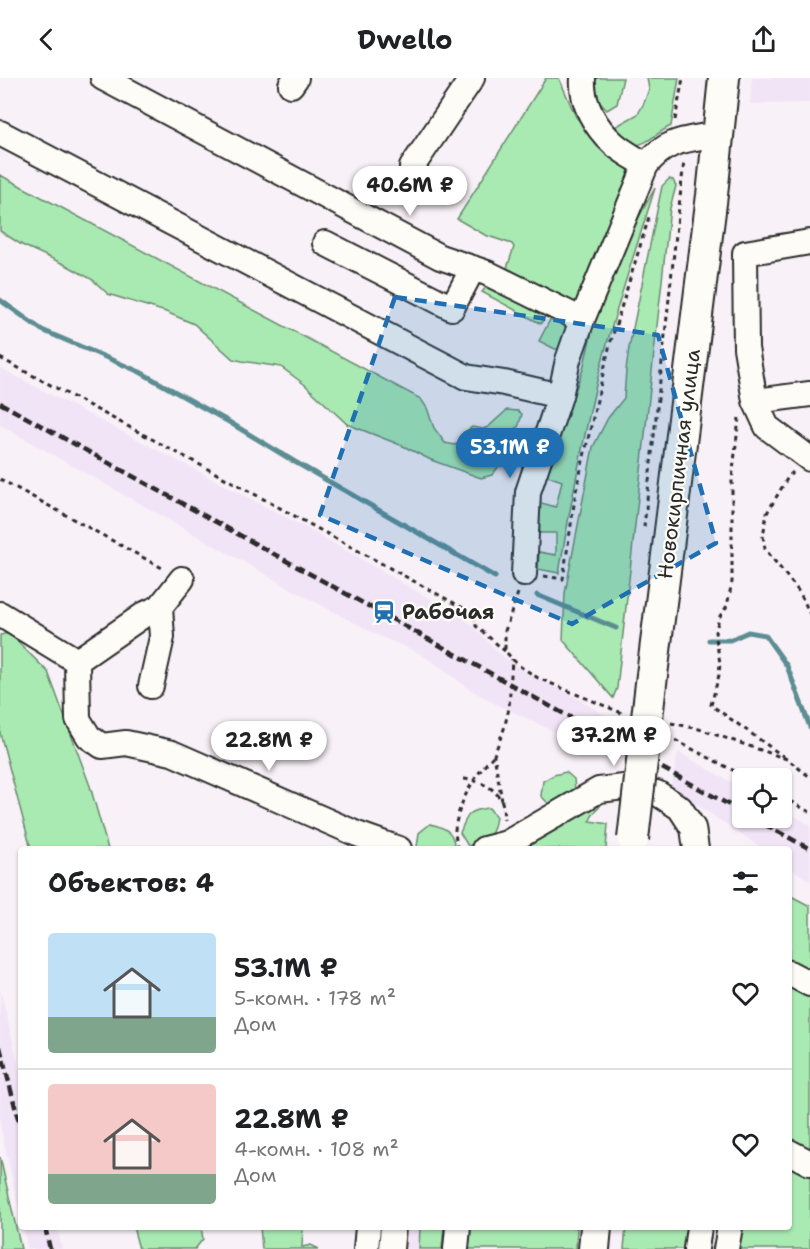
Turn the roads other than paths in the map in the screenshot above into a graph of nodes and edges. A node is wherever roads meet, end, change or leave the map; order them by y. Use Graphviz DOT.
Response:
graph roads {
  1 [pos="103,78"];
  2 [pos="472,78"];
  3 [pos="584,78"];
  4 [pos="724,78"];
  5 [pos="0,133"];
  6 [pos="718,134"];
  7 [pos="646,165"];
  8 [pos="412,167"];
  9 [pos="810,242"];
  10 [pos="325,243"];
  11 [pos="473,268"];
  12 [pos="582,320"];
  13 [pos="810,394"];
  14 [pos="560,396"];
  15 [pos="748,406"];
  16 [pos="808,459"];
  17 [pos="524,574"];
  18 [pos="182,579"];
  19 [pos="160,607"];
  20 [pos="0,614"];
  21 [pos="76,661"];
  22 [pos="152,686"];
  23 [pos="632,844"];
  24 [pos="391,846"];
  25 [pos="501,846"];
  26 [pos="696,846"];
  27 [pos="792,975"];
  28 [pos="810,984"];
  29 [pos="792,1154"];
  30 [pos="810,1163"];
  31 [pos="368,1230"];
  32 [pos="393,1230"];
  33 [pos="458,1230"];
  34 [pos="596,1230"];
  35 [pos="699,1230"];
  36 [pos="729,1230"];
  37 [pos="366,1249"];
  38 [pos="391,1249"];
  39 [pos="456,1249"];
  40 [pos="594,1249"];
  41 [pos="696,1249"];
  42 [pos="726,1249"];
  1 -- 11 [label="street"];
  2 -- 8 [label="street"];
  3 -- 7 [label="street"];
  4 -- 6 [label="main road, Новокирпичная улица"];
  5 -- 14 [label="street"];
  6 -- 7 [label="street"];
  6 -- 23 [label="main road, Новокирпичная улица, bridge"];
  7 -- 12 [label="street"];
  9 -- 15 [label="street"];
  10 -- 11 [label="street"];
  11 -- 12 [label="street"];
  12 -- 14 [label="street"];
  13 -- 15 [label="street"];
  14 -- 17 [label="street"];
  15 -- 16 [label="street"];
  18 -- 19 [label="street"];
  19 -- 21 [label="street"];
  19 -- 22 [label="street"];
  20 -- 21 [label="street"];
  21 -- 24 [label="street"];
  25 -- 26 [label="street"];
  27 -- 28 [label="street"];
  29 -- 30 [label="street"];
  31 -- 37 [label="street"];
  32 -- 38 [label="street"];
  33 -- 39 [label="street"];
  34 -- 40 [label="main road"];
  35 -- 41 [label="street"];
  36 -- 42 [label="street"];
}
